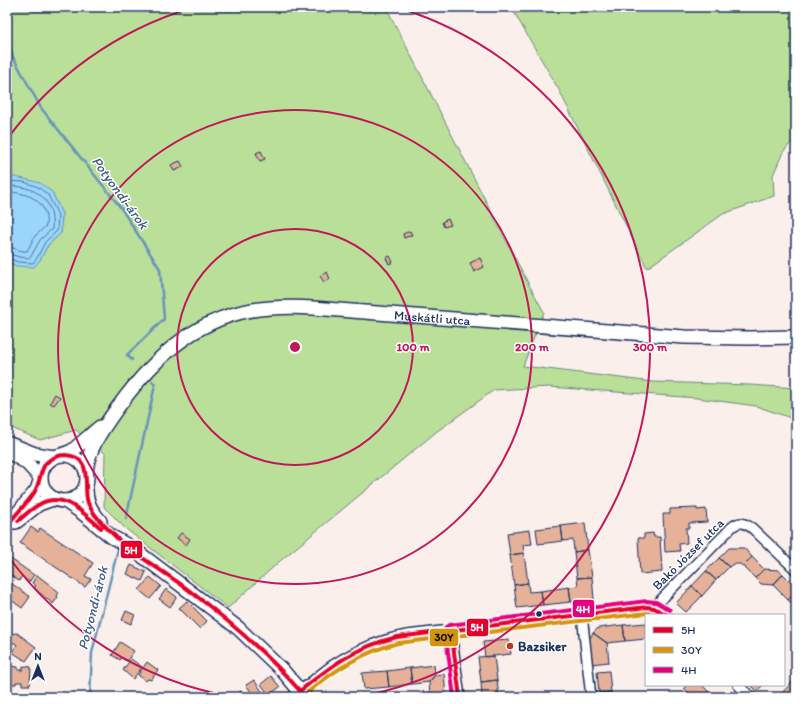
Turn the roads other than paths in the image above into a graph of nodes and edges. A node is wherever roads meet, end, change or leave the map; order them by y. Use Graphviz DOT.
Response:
graph roads {
  1 [pos="796,337"];
  2 [pos="110,418"];
  3 [pos="7,443"];
  4 [pos="7,451"];
  5 [pos="58,456"];
  6 [pos="86,471"];
  7 [pos="40,479"];
  8 [pos="86,485"];
  9 [pos="59,500"];
  10 [pos="7,526"];
  11 [pos="7,530"];
  12 [pos="122,542"];
  13 [pos="796,570"];
  14 [pos="654,608"];
  15 [pos="665,614"];
  16 [pos="582,615"];
  17 [pos="451,630"];
  18 [pos="739,686"];
  19 [pos="299,695"];
  20 [pos="460,697"];
  21 [pos="591,697"];
  22 [pos="751,697"];
  1 -- 2 [label="main road, Muskátli utca"];
  2 -- 5 [label="main road, Muskátli utca"];
  2 -- 6 [label="main road, Muskátli utca"];
  3 -- 5 [label="main road"];
  4 -- 7 [label="main road"];
  5 -- 6 [label="main road"];
  5 -- 7 [label="main road"];
  6 -- 8 [label="main road"];
  7 -- 9 [label="main road"];
  7 -- 10 [label="main road"];
  8 -- 9 [label="main road"];
  8 -- 12 [label="main road"];
  9 -- 11 [label="main road"];
  9 -- 12 [label="main road"];
  12 -- 19 [label="main road"];
  13 -- 14 [label="street, Bakó József utca"];
  14 -- 15 [label="street"];
  14 -- 16 [label="street"];
  16 -- 17 [label="street"];
  16 -- 21 [label="street"];
  17 -- 19 [label="street"];
  17 -- 20 [label="street"];
  18 -- 22 [label="street"];
}
